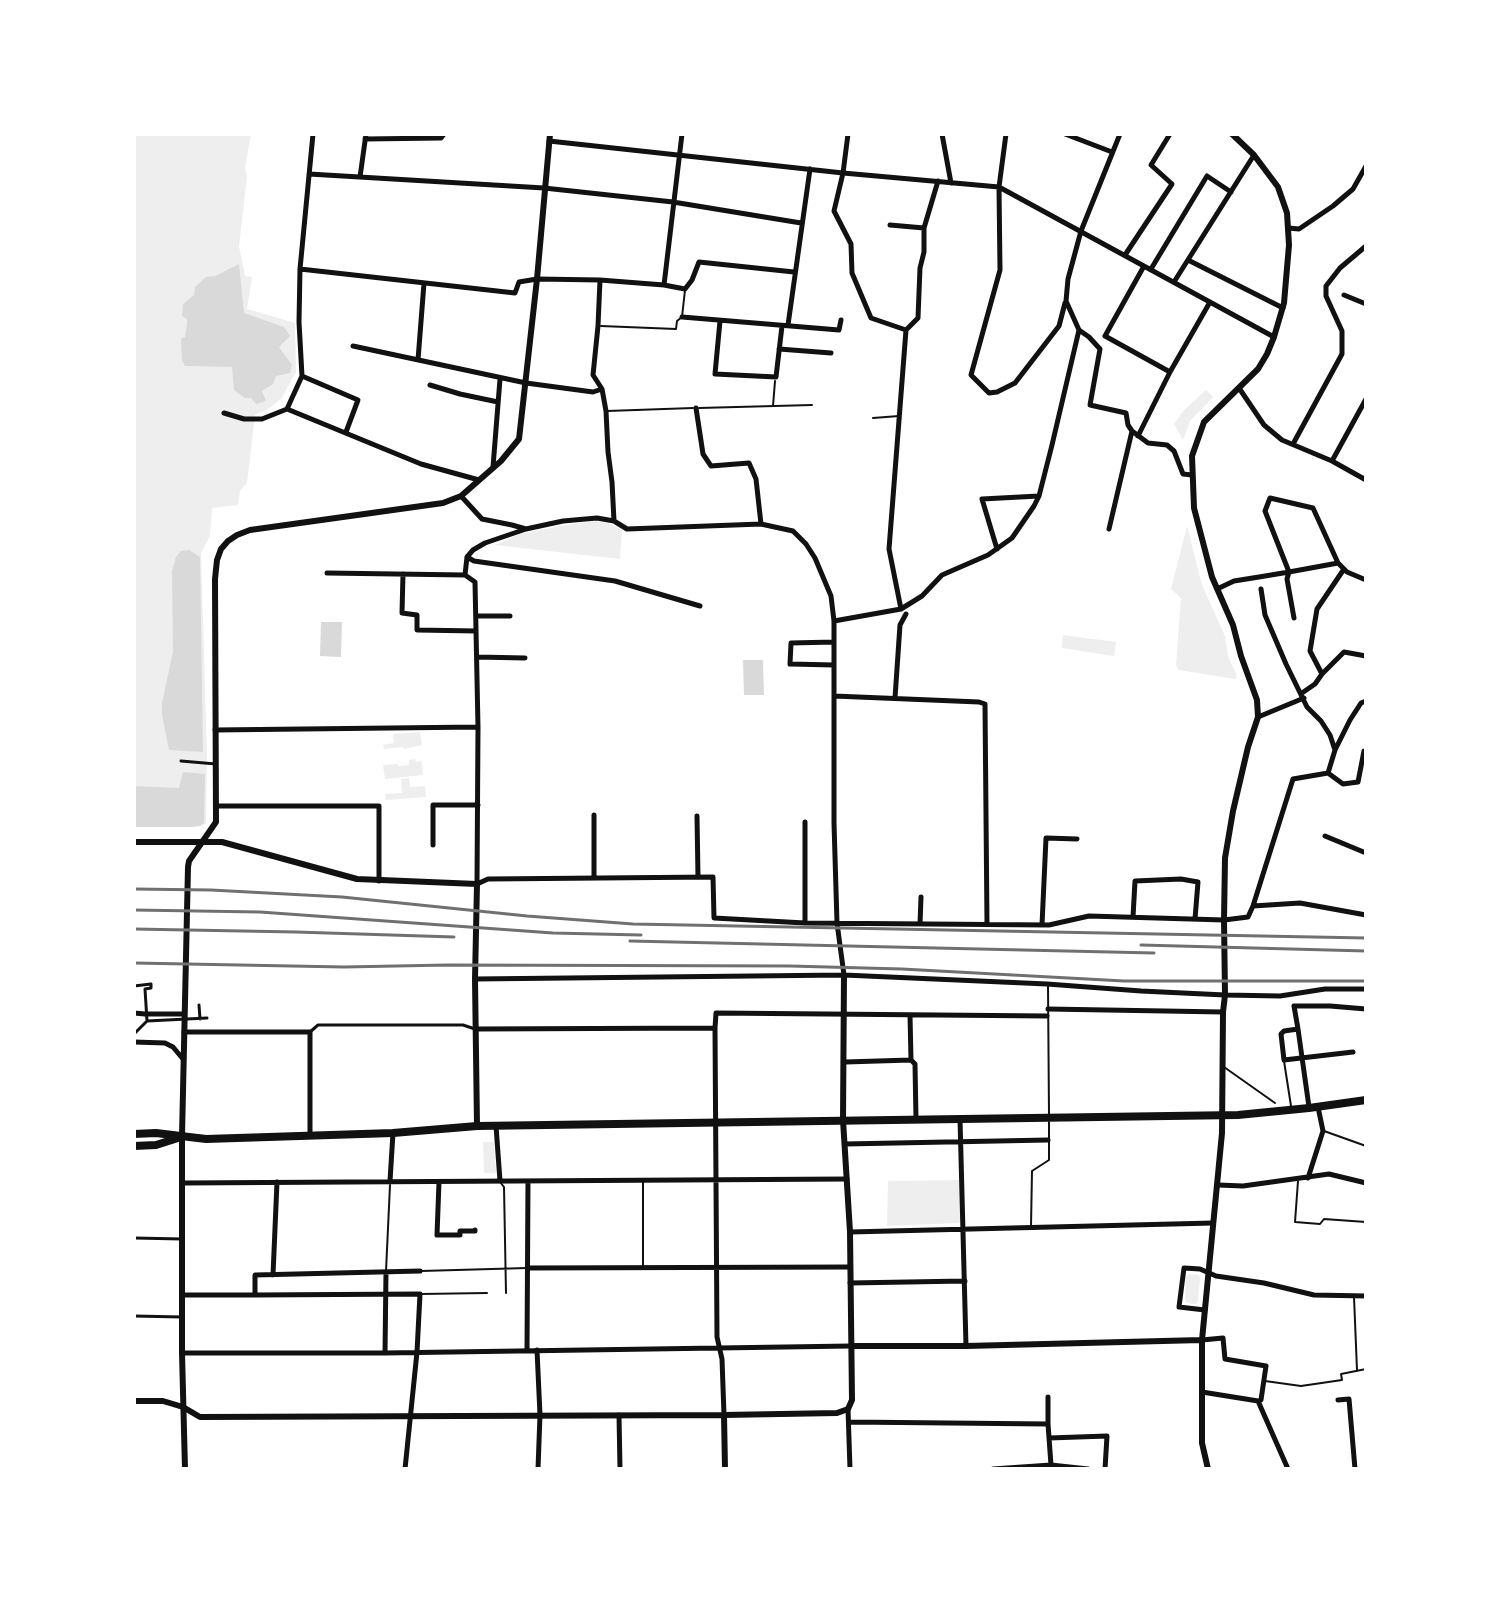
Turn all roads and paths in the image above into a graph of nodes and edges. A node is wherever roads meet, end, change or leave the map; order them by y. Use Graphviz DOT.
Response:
graph roads {
  1 [pos="313,134"];
  2 [pos="444,134"];
  3 [pos="682,134"];
  4 [pos="848,134"];
  5 [pos="942,134"];
  6 [pos="1006,134"];
  7 [pos="1065,134"];
  8 [pos="1120,134"];
  9 [pos="1170,134"];
  10 [pos="1232,134"];
  11 [pos="365,137"];
  12 [pos="550,138"];
  13 [pos="1113,152"];
  14 [pos="680,154"];
  15 [pos="1254,155"];
  16 [pos="1366,166"];
  17 [pos="810,169"];
  18 [pos="843,173"];
  19 [pos="309,174"];
  20 [pos="360,177"];
  21 [pos="938,181"];
  22 [pos="951,183"];
  23 [pos="999,187"];
  24 [pos="544,188"];
  25 [pos="1231,192"];
  26 [pos="673,202"];
  27 [pos="801,223"];
  28 [pos="890,225"];
  29 [pos="924,228"];
  30 [pos="1288,228"];
  31 [pos="1081,231"];
  32 [pos="1366,246"];
  33 [pos="1125,255"];
  34 [pos="1188,260"];
  35 [pos="1147,268"];
  36 [pos="300,269"];
  37 [pos="794,272"];
  38 [pos="537,279"];
  39 [pos="600,280"];
  40 [pos="1174,282"];
  41 [pos="424,283"];
  42 [pos="664,285"];
  43 [pos="685,289"];
  44 [pos="1344,295"];
  45 [pos="1066,301"];
  46 [pos="1210,302"];
  47 [pos="1366,304"];
  48 [pos="1283,308"];
  49 [pos="682,317"];
  50 [pos="841,320"];
  51 [pos="720,321"];
  52 [pos="785,325"];
  53 [pos="598,326"];
  54 [pos="906,330"];
  55 [pos="1079,330"];
  56 [pos="1274,337"];
  57 [pos="353,346"];
  58 [pos="779,349"];
  59 [pos="831,353"];
  60 [pos="418,360"];
  61 [pos="1170,372"];
  62 [pos="302,376"];
  63 [pos="776,377"];
  64 [pos="500,379"];
  65 [pos="526,383"];
  66 [pos="430,385"];
  67 [pos="1239,388"];
  68 [pos="602,389"];
  69 [pos="1366,399"];
  70 [pos="498,402"];
  71 [pos="812,405"];
  72 [pos="773,407"];
  73 [pos="696,408"];
  74 [pos="287,409"];
  75 [pos="606,411"];
  76 [pos="224,413"];
  77 [pos="899,416"];
  78 [pos="873,418"];
  79 [pos="1132,431"];
  80 [pos="346,433"];
  81 [pos="1138,436"];
  82 [pos="1293,444"];
  83 [pos="1332,461"];
  84 [pos="493,467"];
  85 [pos="1192,475"];
  86 [pos="479,480"];
  87 [pos="1366,480"];
  88 [pos="461,496"];
  89 [pos="1039,496"];
  90 [pos="614,521"];
  91 [pos="761,524"];
  92 [pos="526,529"];
  93 [pos="1109,529"];
  94 [pos="997,549"];
  95 [pos="467,557"];
  96 [pos="1338,563"];
  97 [pos="1344,569"];
  98 [pos="1289,572"];
  99 [pos="327,573"];
  100 [pos="403,574"];
  101 [pos="465,575"];
  102 [pos="1366,580"];
  103 [pos="1261,589"];
  104 [pos="1216,590"];
  105 [pos="700,606"];
  106 [pos="904,612"];
  107 [pos="476,616"];
  108 [pos="510,616"];
  109 [pos="1294,618"];
  110 [pos="834,621"];
  111 [pos="476,631"];
  112 [pos="834,642"];
  113 [pos="1366,656"];
  114 [pos="477,657"];
  115 [pos="525,658"];
  116 [pos="834,665"];
  117 [pos="1322,674"];
  118 [pos="834,696"];
  119 [pos="1303,696"];
  120 [pos="895,698"];
  121 [pos="1366,701"];
  122 [pos="1258,717"];
  123 [pos="478,727"];
  124 [pos="215,730"];
  125 [pos="1335,750"];
  126 [pos="1366,751"];
  127 [pos="181,761"];
  128 [pos="216,764"];
  129 [pos="1328,773"];
  130 [pos="478,805"];
  131 [pos="216,806"];
  132 [pos="594,815"];
  133 [pos="697,816"];
  134 [pos="805,822"];
  135 [pos="1325,836"];
  136 [pos="1077,839"];
  137 [pos="134,842"];
  138 [pos="201,843"];
  139 [pos="433,845"];
  140 [pos="1366,853"];
  141 [pos="698,877"];
  142 [pos="594,878"];
  143 [pos="379,881"];
  144 [pos="477,884"];
  145 [pos="921,897"];
  146 [pos="1253,906"];
  147 [pos="1366,915"];
  148 [pos="1133,917"];
  149 [pos="1195,919"];
  150 [pos="1224,920"];
  151 [pos="805,923"];
  152 [pos="837,923"];
  153 [pos="920,924"];
  154 [pos="987,924"];
  155 [pos="1042,925"];
  156 [pos="844,975"];
  157 [pos="475,979"];
  158 [pos="1047,984"];
  159 [pos="134,986"];
  160 [pos="1366,989"];
  161 [pos="1225,995"];
  162 [pos="199,1005"];
  163 [pos="1366,1009"];
  164 [pos="1047,1012"];
  165 [pos="1223,1012"];
  166 [pos="134,1013"];
  167 [pos="184,1014"];
  168 [pos="844,1015"];
  169 [pos="910,1015"];
  170 [pos="207,1018"];
  171 [pos="200,1019"];
  172 [pos="147,1021"];
  173 [pos="715,1028"];
  174 [pos="475,1029"];
  175 [pos="1298,1029"];
  176 [pos="184,1032"];
  177 [pos="310,1032"];
  178 [pos="134,1034"];
  179 [pos="134,1042"];
  180 [pos="1353,1052"];
  181 [pos="1302,1057"];
  182 [pos="183,1059"];
  183 [pos="911,1060"];
  184 [pos="1284,1060"];
  185 [pos="845,1062"];
  186 [pos="1223,1066"];
  187 [pos="1366,1100"];
  188 [pos="1275,1103"];
  189 [pos="1314,1108"];
  190 [pos="1291,1110"];
  191 [pos="1222,1115"];
  192 [pos="1049,1118"];
  193 [pos="960,1119"];
  194 [pos="843,1120"];
  195 [pos="917,1120"];
  196 [pos="715,1122"];
  197 [pos="496,1125"];
  198 [pos="477,1126"];
  199 [pos="1323,1131"];
  200 [pos="393,1133"];
  201 [pos="134,1134"];
  202 [pos="182,1136"];
  203 [pos="310,1136"];
  204 [pos="1048,1140"];
  205 [pos="961,1142"];
  206 [pos="845,1144"];
  207 [pos="134,1146"];
  208 [pos="1366,1146"];
  209 [pos="1308,1178"];
  210 [pos="717,1179"];
  211 [pos="847,1179"];
  212 [pos="1298,1179"];
  213 [pos="643,1180"];
  214 [pos="390,1181"];
  215 [pos="500,1181"];
  216 [pos="528,1181"];
  217 [pos="277,1182"];
  218 [pos="439,1182"];
  219 [pos="183,1183"];
  220 [pos="1366,1183"];
  221 [pos="1218,1185"];
  222 [pos="1366,1222"];
  223 [pos="1213,1223"];
  224 [pos="1031,1227"];
  225 [pos="964,1229"];
  226 [pos="475,1230"];
  227 [pos="850,1232"];
  228 [pos="134,1238"];
  229 [pos="182,1239"];
  230 [pos="505,1267"];
  231 [pos="850,1267"];
  232 [pos="528,1268"];
  233 [pos="644,1268"];
  234 [pos="716,1268"];
  235 [pos="420,1271"];
  236 [pos="386,1272"];
  237 [pos="1209,1273"];
  238 [pos="273,1275"];
  239 [pos="965,1281"];
  240 [pos="850,1283"];
  241 [pos="487,1293"];
  242 [pos="506,1293"];
  243 [pos="386,1294"];
  244 [pos="420,1294"];
  245 [pos="182,1295"];
  246 [pos="255,1295"];
  247 [pos="1354,1296"];
  248 [pos="1366,1296"];
  249 [pos="1205,1310"];
  250 [pos="134,1316"];
  251 [pos="182,1317"];
  252 [pos="1202,1340"];
  253 [pos="851,1346"];
  254 [pos="966,1346"];
  255 [pos="720,1348"];
  256 [pos="527,1350"];
  257 [pos="537,1350"];
  258 [pos="417,1352"];
  259 [pos="182,1353"];
  260 [pos="385,1353"];
  261 [pos="1366,1369"];
  262 [pos="1357,1371"];
  263 [pos="1264,1381"];
  264 [pos="1202,1392"];
  265 [pos="1048,1397"];
  266 [pos="1338,1400"];
  267 [pos="134,1401"];
  268 [pos="1258,1401"];
  269 [pos="183,1407"];
  270 [pos="848,1409"];
  271 [pos="619,1414"];
  272 [pos="540,1415"];
  273 [pos="724,1415"];
  274 [pos="411,1417"];
  275 [pos="849,1422"];
  276 [pos="1048,1424"];
  277 [pos="1049,1438"];
  278 [pos="1051,1465"];
  279 [pos="185,1469"];
  280 [pos="405,1469"];
  281 [pos="538,1469"];
  282 [pos="620,1469"];
  283 [pos="725,1469"];
  284 [pos="850,1469"];
  285 [pos="993,1469"];
  286 [pos="1088,1469"];
  287 [pos="1105,1469"];
  288 [pos="1208,1469"];
  289 [pos="1288,1469"];
  290 [pos="1355,1469"];
  1 -- 19 [label="street"];
  2 -- 11 [label="street"];
  3 -- 14 [label="street"];
  4 -- 18 [label="street"];
  5 -- 22 [label="street"];
  6 -- 23 [label="street"];
  7 -- 13 [label="street"];
  8 -- 13 [label="street"];
  9 -- 33 [label="street"];
  10 -- 15 [label="street"];
  11 -- 20 [label="street"];
  12 -- 14 [label="street"];
  12 -- 24 [label="street"];
  13 -- 31 [label="street"];
  14 -- 17 [label="street"];
  14 -- 26 [label="street"];
  15 -- 25 [label="street"];
  15 -- 30 [label="street"];
  16 -- 30 [label="street"];
  17 -- 18 [label="street"];
  17 -- 27 [label="street"];
  18 -- 21 [label="street"];
  18 -- 54 [label="street"];
  19 -- 20 [label="street"];
  19 -- 36 [label="street"];
  20 -- 24 [label="street"];
  21 -- 22 [label="street"];
  21 -- 29 [label="street"];
  22 -- 23 [label="street"];
  23 -- 31 [label="street"];
  23 -- 45 [label="street"];
  24 -- 26 [label="street"];
  24 -- 38 [label="street"];
  25 -- 34 [label="street"];
  25 -- 35 [label="street"];
  26 -- 27 [label="street"];
  26 -- 42 [label="street"];
  27 -- 37 [label="street"];
  28 -- 29 [label="street"];
  29 -- 54 [label="street"];
  30 -- 48 [label="street"];
  31 -- 33 [label="street"];
  31 -- 45 [label="street"];
  32 -- 82 [label="street"];
  33 -- 35 [label="street"];
  34 -- 40 [label="street"];
  34 -- 48 [label="street"];
  35 -- 40 [label="street"];
  35 -- 61 [label="street"];
  36 -- 41 [label="street"];
  36 -- 62 [label="street"];
  37 -- 43 [label="street"];
  37 -- 52 [label="street"];
  38 -- 39 [label="street"];
  38 -- 41 [label="street"];
  38 -- 65 [label="street"];
  39 -- 42 [label="street"];
  39 -- 53 [label="street"];
  40 -- 46 [label="street"];
  41 -- 60 [label="street"];
  42 -- 43 [label="street"];
  43 -- 49 [label="lane"];
  44 -- 47 [label="street"];
  45 -- 55 [label="street"];
  46 -- 56 [label="street"];
  46 -- 61 [label="street"];
  48 -- 56 [label="street"];
  49 -- 51 [label="street"];
  49 -- 53 [label="lane"];
  50 -- 52 [label="street"];
  51 -- 52 [label="street"];
  51 -- 63 [label="street"];
  52 -- 58 [label="street"];
  53 -- 68 [label="street"];
  54 -- 77 [label="street"];
  55 -- 79 [label="street"];
  55 -- 89 [label="street"];
  56 -- 67 [label="street"];
  57 -- 60 [label="street"];
  58 -- 59 [label="street"];
  58 -- 63 [label="street"];
  60 -- 64 [label="street"];
  61 -- 81 [label="street"];
  62 -- 74 [label="street"];
  62 -- 80 [label="street"];
  63 -- 72 [label="lane"];
  64 -- 65 [label="street"];
  64 -- 70 [label="street"];
  65 -- 68 [label="street"];
  65 -- 84 [label="street"];
  66 -- 70 [label="street"];
  67 -- 82 [label="street"];
  67 -- 85 [label="street"];
  68 -- 75 [label="street"];
  69 -- 83 [label="street"];
  70 -- 84 [label="street"];
  71 -- 72 [label="lane"];
  72 -- 73 [label="lane"];
  73 -- 75 [label="lane"];
  73 -- 91 [label="street"];
  74 -- 76 [label="street"];
  74 -- 80 [label="street"];
  75 -- 90 [label="street"];
  77 -- 78 [label="lane"];
  77 -- 106 [label="street"];
  79 -- 81 [label="street"];
  79 -- 93 [label="street"];
  80 -- 86 [label="street"];
  81 -- 85 [label="street"];
  82 -- 83 [label="street"];
  83 -- 87 [label="street"];
  84 -- 86 [label="street"];
  85 -- 104 [label="street"];
  86 -- 88 [label="street"];
  88 -- 92 [label="street"];
  88 -- 124 [label="street"];
  89 -- 94 [label="street"];
  89 -- 94 [label="street"];
  90 -- 91 [label="street"];
  90 -- 92 [label="street"];
  91 -- 110 [label="street"];
  92 -- 95 [label="street"];
  94 -- 106 [label="street"];
  95 -- 101 [label="street"];
  95 -- 105 [label="street"];
  96 -- 97 [label="street"];
  96 -- 98 [label="street"];
  96 -- 98 [label="street"];
  97 -- 102 [label="street"];
  97 -- 117 [label="street"];
  98 -- 104 [label="street"];
  98 -- 109 [label="street"];
  99 -- 100 [label="street"];
  100 -- 101 [label="street"];
  100 -- 111 [label="street"];
  101 -- 107 [label="street"];
  103 -- 119 [label="street"];
  104 -- 122 [label="street"];
  106 -- 110 [label="street"];
  106 -- 120 [label="street"];
  107 -- 108 [label="street"];
  107 -- 111 [label="street"];
  110 -- 112 [label="street"];
  111 -- 114 [label="street"];
  112 -- 116 [label="street"];
  112 -- 116 [label="street"];
  113 -- 117 [label="street"];
  114 -- 115 [label="street"];
  114 -- 123 [label="street"];
  116 -- 118 [label="street"];
  117 -- 119 [label="street"];
  118 -- 120 [label="street"];
  118 -- 152 [label="street"];
  119 -- 122 [label="street"];
  119 -- 125 [label="street"];
  120 -- 154 [label="street"];
  121 -- 125 [label="street"];
  122 -- 150 [label="street"];
  123 -- 124 [label="street"];
  123 -- 130 [label="street"];
  124 -- 128 [label="street"];
  125 -- 129 [label="street"];
  126 -- 129 [label="street"];
  127 -- 128 [label="street"];
  128 -- 131 [label="street"];
  129 -- 146 [label="street"];
  130 -- 139 [label="street"];
  130 -- 144 [label="street"];
  131 -- 138 [label="street"];
  131 -- 143 [label="street"];
  132 -- 142 [label="street"];
  133 -- 141 [label="street"];
  134 -- 151 [label="street"];
  135 -- 140 [label="street"];
  136 -- 155 [label="street"];
  137 -- 138 [label="street"];
  138 -- 143 [label="street"];
  138 -- 167 [label="street"];
  141 -- 142 [label="street"];
  141 -- 151 [label="street"];
  142 -- 144 [label="street"];
  143 -- 144 [label="street"];
  144 -- 157 [label="street"];
  145 -- 153 [label="street"];
  146 -- 147 [label="street"];
  146 -- 150 [label="street"];
  148 -- 149 [label="street"];
  148 -- 149 [label="street"];
  148 -- 155 [label="street"];
  149 -- 150 [label="street"];
  150 -- 161 [label="street"];
  151 -- 152 [label="street"];
  152 -- 153 [label="street"];
  152 -- 156 [label="street"];
  153 -- 154 [label="street"];
  154 -- 155 [label="street"];
  156 -- 157 [label="street"];
  156 -- 158 [label="street"];
  156 -- 168 [label="street"];
  157 -- 174 [label="street"];
  158 -- 161 [label="street"];
  158 -- 164 [label="lane"];
  159 -- 172 [label="street"];
  160 -- 161 [label="street"];
  161 -- 165 [label="street"];
  162 -- 171 [label="street"];
  163 -- 175 [label="street"];
  164 -- 165 [label="street"];
  164 -- 169 [label="street"];
  164 -- 192 [label="lane"];
  165 -- 186 [label="street"];
  166 -- 167 [label="street"];
  167 -- 176 [label="street"];
  168 -- 169 [label="street"];
  168 -- 173 [label="street"];
  168 -- 185 [label="street"];
  169 -- 183 [label="street"];
  170 -- 171 [label="street"];
  171 -- 172 [label="street"];
  172 -- 178 [label="street"];
  173 -- 174 [label="street"];
  173 -- 196 [label="street"];
  174 -- 177 [label="street"];
  174 -- 198 [label="street"];
  175 -- 181 [label="street"];
  175 -- 184 [label="street"];
  176 -- 177 [label="street"];
  176 -- 182 [label="street"];
  177 -- 203 [label="street"];
  179 -- 182 [label="street"];
  180 -- 181 [label="street"];
  181 -- 184 [label="street"];
  181 -- 189 [label="street"];
  182 -- 202 [label="street"];
  183 -- 185 [label="street"];
  183 -- 195 [label="street"];
  184 -- 190 [label="lane"];
  185 -- 194 [label="street"];
  186 -- 188 [label="lane"];
  186 -- 191 [label="street"];
  187 -- 189 [label="highway"];
  189 -- 190 [label="highway"];
  189 -- 199 [label="street"];
  190 -- 191 [label="highway"];
  191 -- 192 [label="highway"];
  191 -- 221 [label="street"];
  192 -- 193 [label="highway"];
  192 -- 204 [label="lane"];
  193 -- 195 [label="highway"];
  193 -- 205 [label="street"];
  194 -- 195 [label="highway"];
  194 -- 196 [label="highway"];
  194 -- 206 [label="street"];
  196 -- 197 [label="highway"];
  196 -- 210 [label="street"];
  197 -- 198 [label="highway"];
  197 -- 215 [label="street"];
  198 -- 200 [label="highway"];
  199 -- 208 [label="lane"];
  199 -- 209 [label="street"];
  200 -- 203 [label="highway"];
  200 -- 214 [label="street"];
  201 -- 202 [label="highway"];
  202 -- 203 [label="highway"];
  202 -- 207 [label="highway"];
  202 -- 219 [label="street"];
  204 -- 205 [label="street"];
  204 -- 224 [label="lane"];
  205 -- 206 [label="street"];
  205 -- 225 [label="street"];
  206 -- 211 [label="street"];
  209 -- 212 [label="street"];
  209 -- 220 [label="street"];
  210 -- 211 [label="street"];
  210 -- 213 [label="street"];
  210 -- 234 [label="street"];
  211 -- 227 [label="street"];
  212 -- 221 [label="street"];
  212 -- 222 [label="lane"];
  213 -- 216 [label="street"];
  213 -- 233 [label="lane"];
  214 -- 217 [label="street"];
  214 -- 218 [label="street"];
  214 -- 236 [label="lane"];
  215 -- 216 [label="street"];
  215 -- 218 [label="street"];
  215 -- 230 [label="lane"];
  216 -- 232 [label="street"];
  217 -- 219 [label="street"];
  217 -- 238 [label="street"];
  218 -- 226 [label="street"];
  219 -- 229 [label="street"];
  221 -- 223 [label="street"];
  223 -- 224 [label="street"];
  223 -- 237 [label="street"];
  224 -- 225 [label="street"];
  225 -- 227 [label="street"];
  225 -- 239 [label="street"];
  227 -- 231 [label="street"];
  228 -- 229 [label="street"];
  229 -- 245 [label="street"];
  230 -- 232 [label="lane"];
  230 -- 235 [label="lane"];
  230 -- 242 [label="lane"];
  231 -- 234 [label="street"];
  231 -- 240 [label="street"];
  232 -- 233 [label="street"];
  232 -- 256 [label="street"];
  233 -- 234 [label="street"];
  234 -- 255 [label="street"];
  235 -- 236 [label="street"];
  236 -- 238 [label="street"];
  236 -- 243 [label="street"];
  237 -- 247 [label="street"];
  237 -- 249 [label="street"];
  237 -- 249 [label="street"];
  238 -- 246 [label="street"];
  239 -- 240 [label="street"];
  239 -- 254 [label="street"];
  240 -- 253 [label="street"];
  241 -- 244 [label="lane"];
  243 -- 244 [label="street"];
  243 -- 246 [label="street"];
  243 -- 260 [label="street"];
  244 -- 258 [label="street"];
  245 -- 246 [label="street"];
  245 -- 251 [label="street"];
  247 -- 248 [label="street"];
  247 -- 262 [label="lane"];
  249 -- 252 [label="street"];
  250 -- 251 [label="street"];
  251 -- 259 [label="street"];
  252 -- 254 [label="street"];
  252 -- 263 [label="street"];
  252 -- 264 [label="street"];
  253 -- 254 [label="street"];
  253 -- 255 [label="street"];
  253 -- 270 [label="street"];
  255 -- 257 [label="street"];
  255 -- 273 [label="street"];
  256 -- 257 [label="street"];
  256 -- 258 [label="street"];
  257 -- 272 [label="street"];
  258 -- 260 [label="street"];
  258 -- 274 [label="street"];
  259 -- 260 [label="street"];
  259 -- 269 [label="street"];
  261 -- 262 [label="lane"];
  262 -- 263 [label="lane"];
  263 -- 268 [label="street"];
  264 -- 268 [label="street"];
  264 -- 288 [label="street"];
  265 -- 276 [label="street"];
  266 -- 290 [label="street"];
  267 -- 269 [label="street"];
  268 -- 289 [label="street"];
  269 -- 274 [label="street"];
  269 -- 279 [label="street"];
  270 -- 273 [label="street"];
  270 -- 275 [label="street"];
  271 -- 272 [label="street"];
  271 -- 273 [label="street"];
  271 -- 282 [label="street"];
  272 -- 274 [label="street"];
  272 -- 281 [label="street"];
  273 -- 283 [label="street"];
  274 -- 280 [label="street"];
  275 -- 276 [label="street"];
  275 -- 284 [label="street"];
  276 -- 277 [label="street"];
  277 -- 278 [label="street"];
  277 -- 287 [label="street"];
  278 -- 285 [label="street"];
  278 -- 286 [label="street"];
}
